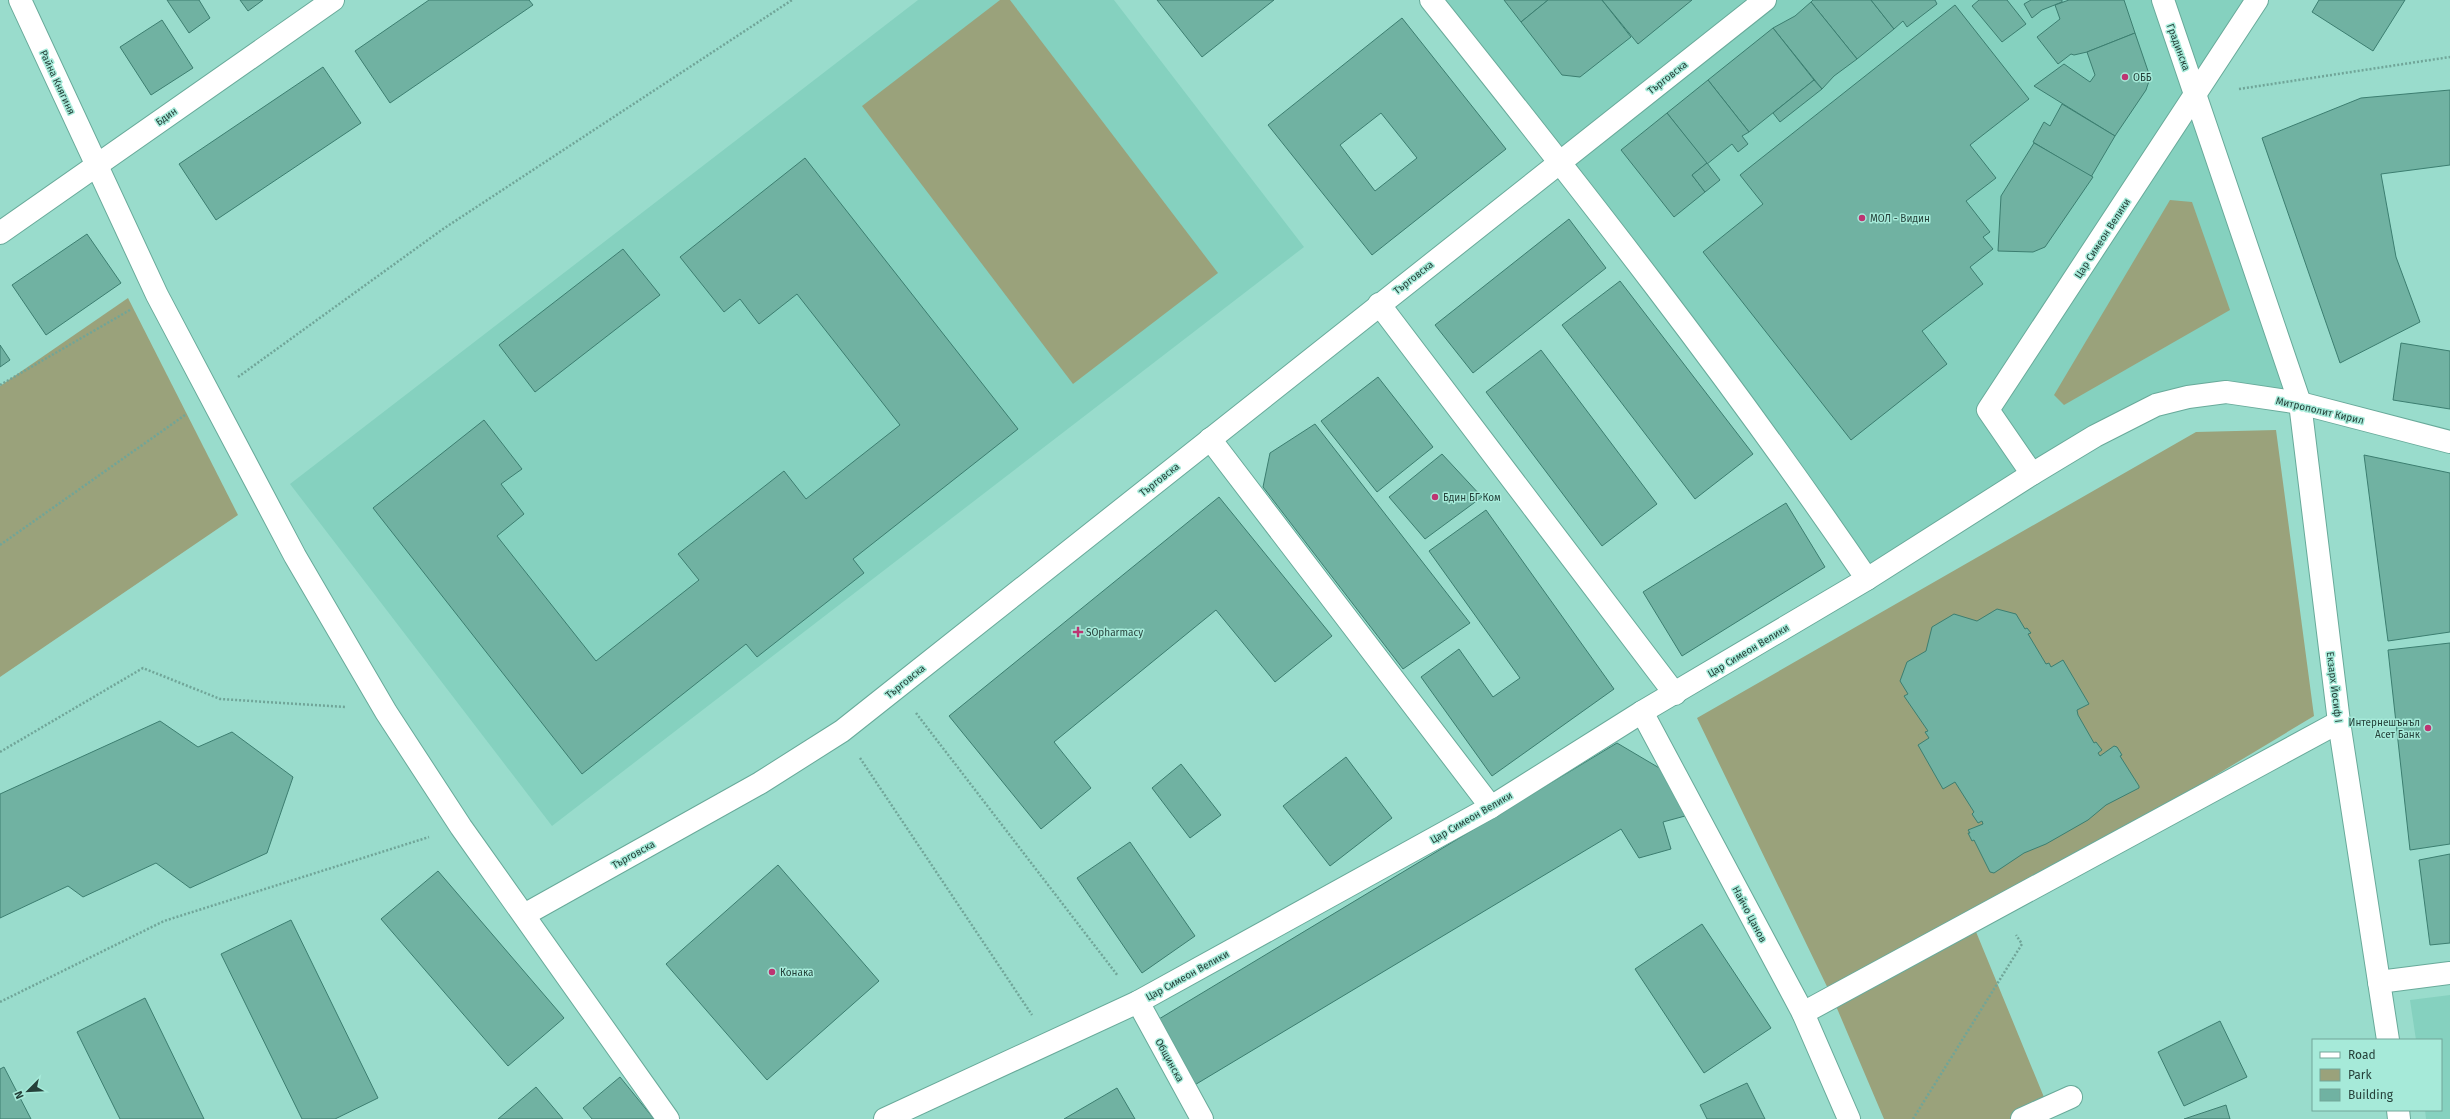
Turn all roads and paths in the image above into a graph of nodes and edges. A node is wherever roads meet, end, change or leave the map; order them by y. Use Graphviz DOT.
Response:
graph roads {
  1 [pos="20,0"];
  2 [pos="333,0"];
  3 [pos="792,0"];
  4 [pos="1431,0"];
  5 [pos="1765,0"];
  6 [pos="2162,0"];
  7 [pos="2257,0"];
  8 [pos="2450,57"];
  9 [pos="2196,95"];
  10 [pos="1560,161"];
  11 [pos="95,165"];
  12 [pos="0,234"];
  13 [pos="157,295"];
  14 [pos="1379,304"];
  15 [pos="0,385"];
  16 [pos="211,397"];
  17 [pos="2188,397"];
  18 [pos="2300,403"];
  19 [pos="1210,439"];
  20 [pos="2450,442"];
  21 [pos="2032,474"];
  22 [pos="0,545"];
  23 [pos="1867,579"];
  24 [pos="897,688"];
  25 [pos="1675,694"];
  26 [pos="386,712"];
  27 [pos="1642,712"];
  28 [pos="2339,722"];
  29 [pos="842,731"];
  30 [pos="0,752"];
  31 [pos="1491,807"];
  32 [pos="462,827"];
  33 [pos="1998,906"];
  34 [pos="524,915"];
  35 [pos="2450,973"];
  36 [pos="2380,982"];
  37 [pos="0,1002"];
  38 [pos="1138,1002"];
  39 [pos="1803,1013"];
  40 [pos="2388,1039"];
  41 [pos="1050,1043"];
  42 [pos="2071,1097"];
  43 [pos="668,1119"];
  44 [pos="886,1119"];
  45 [pos="1202,1119"];
  46 [pos="1849,1119"];
  47 [pos="1913,1119"];
  48 [pos="2022,1119"];
  1 -- 11 [label="street, Райна Княгиня"];
  2 -- 11 [label="street, Бдин"];
  3 -- 16 [label="path"];
  4 -- 10 [label="street"];
  5 -- 10 [label="street, Търговска"];
  6 -- 9 [label="street, Градинска"];
  7 -- 9 [label="street, Цар Симеон Велики"];
  8 -- 9 [label="path"];
  9 -- 18 [label="street, Градинска"];
  9 -- 21 [label="street, Цар Симеон Велики"];
  10 -- 14 [label="street, Търговска"];
  10 -- 23 [label="street"];
  11 -- 12 [label="street, Бдин"];
  11 -- 13 [label="street, Райна Княгиня"];
  13 -- 15 [label="path"];
  13 -- 16 [label="street, Райна Княгиня"];
  14 -- 19 [label="street, Търговска"];
  14 -- 25 [label="street"];
  16 -- 22 [label="path"];
  16 -- 26 [label="street, Райна Княгиня"];
  17 -- 18 [label="street, Митрополит Кирил"];
  17 -- 21 [label="street, Цар Симеон Велики"];
  18 -- 20 [label="street, Митрополит Кирил"];
  18 -- 28 [label="street, Екзарх Йосиф I"];
  19 -- 24 [label="street, Търговска"];
  19 -- 31 [label="street"];
  21 -- 23 [label="street, Цар Симеон Велики"];
  23 -- 25 [label="street, Цар Симеон Велики"];
  24 -- 29 [label="street, Търговска"];
  24 -- 38 [label="path"];
  25 -- 27 [label="street, Цар Симеон Велики"];
  26 -- 30 [label="path"];
  26 -- 32 [label="street, Райна Княгиня"];
  27 -- 31 [label="street, Цар Симеон Велики"];
  27 -- 39 [label="street, Найчо Цанов"];
  28 -- 33 [label="street"];
  28 -- 36 [label="street, Екзарх Йосиф I"];
  29 -- 34 [label="street, Търговска"];
  29 -- 41 [label="path"];
  31 -- 38 [label="street, Цар Симеон Велики"];
  32 -- 34 [label="street, Райна Княгиня"];
  32 -- 37 [label="path"];
  33 -- 39 [label="street"];
  33 -- 47 [label="path"];
  34 -- 43 [label="street, Райна Княгиня"];
  35 -- 36 [label="street"];
  36 -- 40 [label="street, Екзарх Йосиф I"];
  38 -- 41 [label="street, Цар Симеон Велики"];
  38 -- 45 [label="street, Общинска"];
  39 -- 46 [label="street, Найчо Цанов"];
  41 -- 44 [label="street, Цар Симеон Велики"];
  42 -- 48 [label="street"];
}
